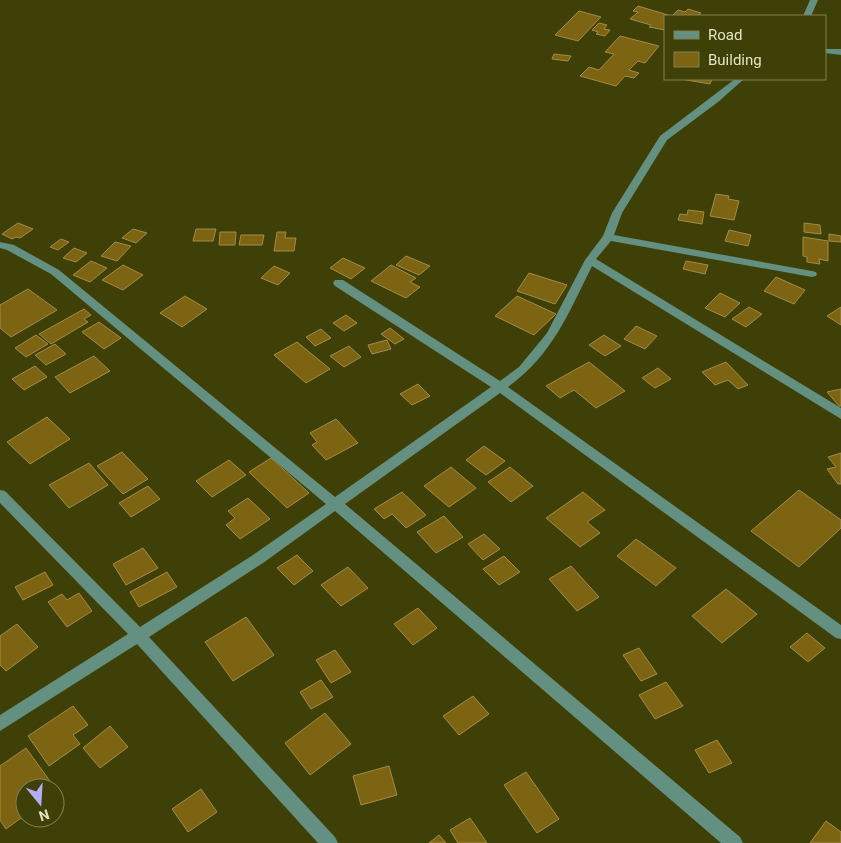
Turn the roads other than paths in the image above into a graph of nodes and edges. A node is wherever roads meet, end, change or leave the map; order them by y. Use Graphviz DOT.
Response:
graph roads {
  1 [pos="814,0"];
  2 [pos="807,15"];
  3 [pos="826,50"];
  4 [pos="841,52"];
  5 [pos="739,80"];
  6 [pos="608,237"];
  7 [pos="0,245"];
  8 [pos="590,260"];
  9 [pos="812,274"];
  10 [pos="339,283"];
  11 [pos="499,386"];
  12 [pos="841,414"];
  13 [pos="0,495"];
  14 [pos="335,504"];
  15 [pos="841,632"];
  16 [pos="138,635"];
  17 [pos="0,724"];
  18 [pos="329,843"];
  19 [pos="734,843"];
  1 -- 2 [label="street"];
  3 -- 4 [label="street"];
  5 -- 6 [label="street"];
  6 -- 8 [label="street"];
  6 -- 9 [label="street"];
  7 -- 14 [label="street"];
  8 -- 11 [label="street"];
  8 -- 12 [label="street"];
  10 -- 11 [label="street"];
  11 -- 14 [label="street"];
  11 -- 15 [label="street"];
  13 -- 16 [label="street"];
  14 -- 16 [label="street"];
  14 -- 19 [label="street"];
  16 -- 17 [label="street"];
  16 -- 18 [label="street"];
}
